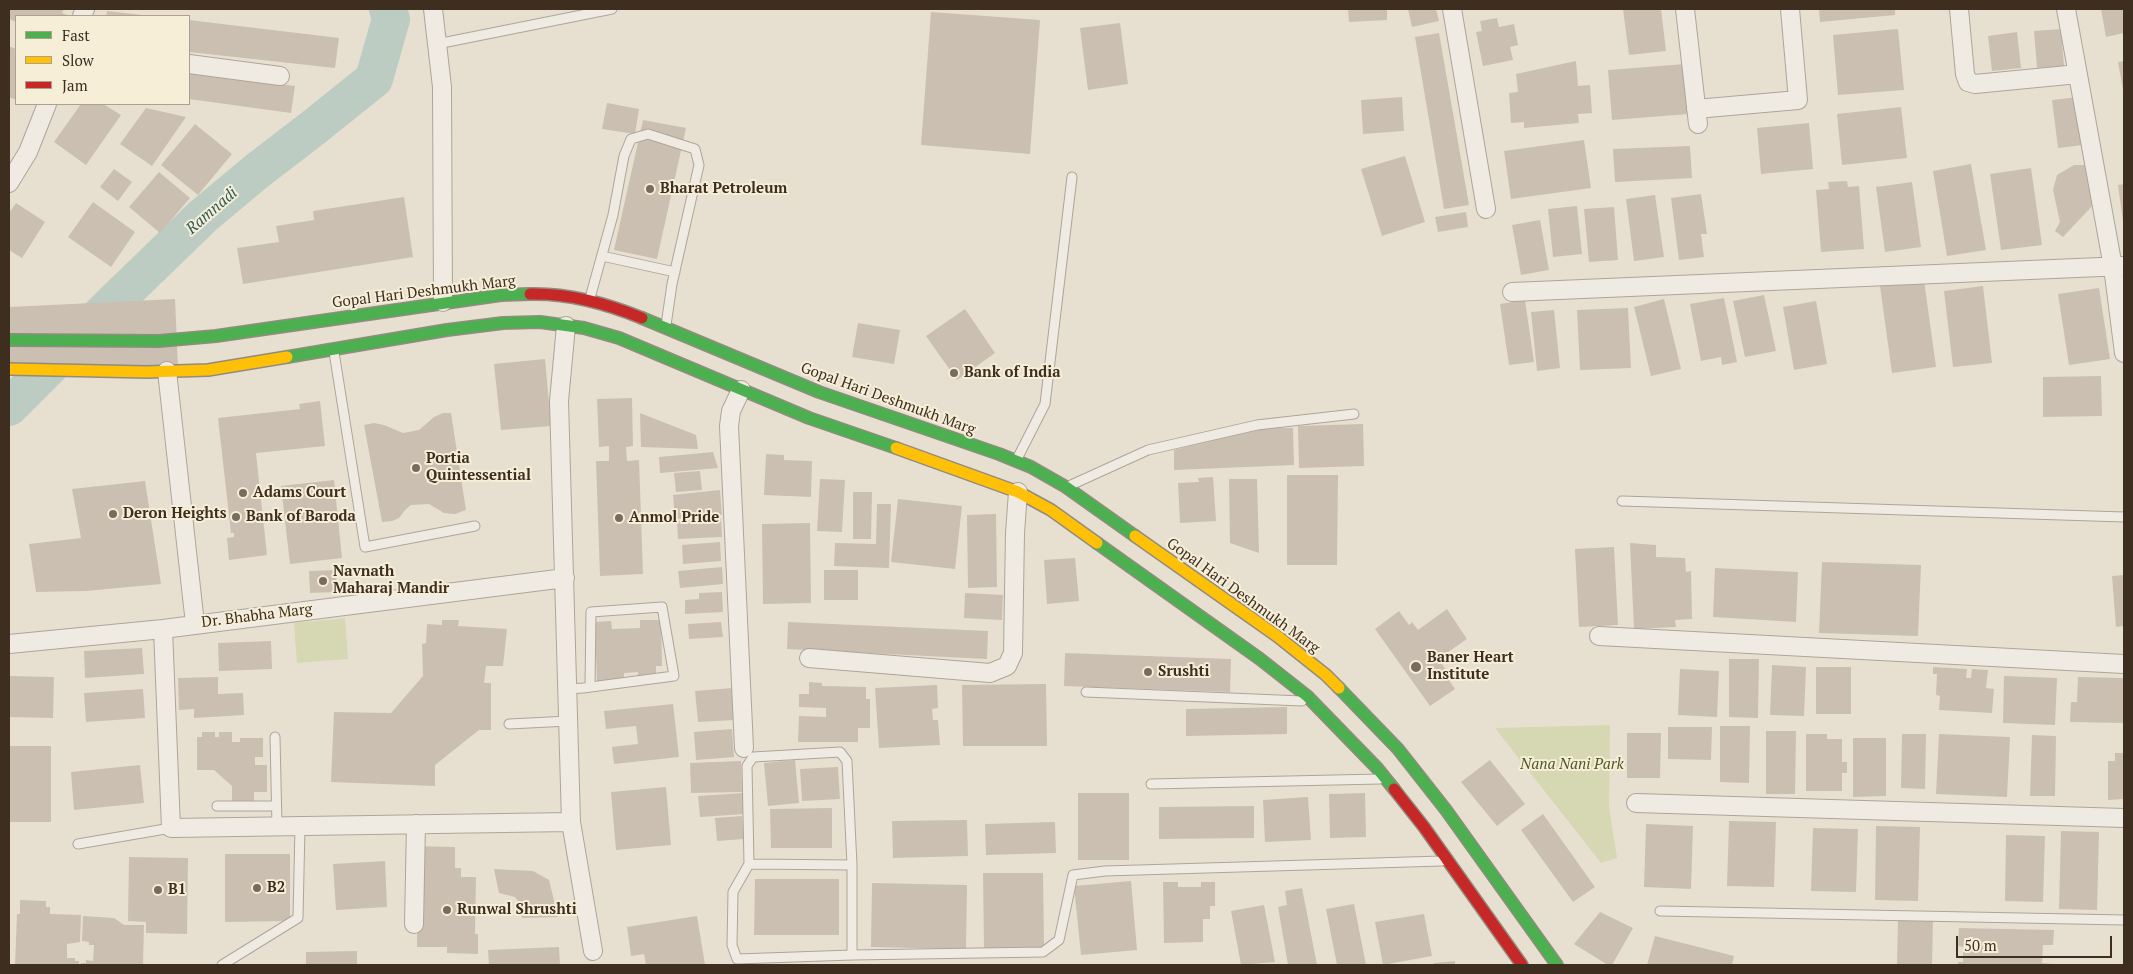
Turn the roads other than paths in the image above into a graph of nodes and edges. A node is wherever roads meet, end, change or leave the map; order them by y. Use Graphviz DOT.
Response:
graph roads {
  1 [pos="433,9"];
  2 [pos="612,9"];
  3 [pos="1453,9"];
  4 [pos="1685,9"];
  5 [pos="1790,9"];
  6 [pos="1959,9"];
  7 [pos="2066,9"];
  8 [pos="437,44"];
  9 [pos="190,64"];
  10 [pos="2078,74"];
  11 [pos="280,76"];
  12 [pos="47,105"];
  13 [pos="1072,177"];
  14 [pos="9,183"];
  15 [pos="1486,209"];
  16 [pos="602,256"];
  17 [pos="2118,266"];
  18 [pos="675,272"];
  19 [pos="1512,292"];
  20 [pos="590,301"];
  21 [pos="443,302"];
  22 [pos="566,326"];
  23 [pos="666,328"];
  24 [pos="13,340"];
  25 [pos="333,349"];
  26 [pos="2124,353"];
  27 [pos="698,356"];
  28 [pos="9,369"];
  29 [pos="167,371"];
  30 [pos="741,390"];
  31 [pos="1354,414"];
  32 [pos="1016,461"];
  33 [pos="1066,487"];
  34 [pos="1043,489"];
  35 [pos="1018,492"];
  36 [pos="1622,502"];
  37 [pos="2124,517"];
  38 [pos="474,526"];
  39 [pos="565,578"];
  40 [pos="195,624"];
  41 [pos="162,628"];
  42 [pos="1599,636"];
  43 [pos="9,644"];
  44 [pos="809,658"];
  45 [pos="2124,664"];
  46 [pos="590,687"];
  47 [pos="568,690"];
  48 [pos="1086,692"];
  49 [pos="1312,701"];
  50 [pos="569,721"];
  51 [pos="509,724"];
  52 [pos="275,737"];
  53 [pos="744,748"];
  54 [pos="1386,779"];
  55 [pos="1151,784"];
  56 [pos="1636,803"];
  57 [pos="217,806"];
  58 [pos="276,806"];
  59 [pos="2124,818"];
  60 [pos="571,822"];
  61 [pos="416,824"];
  62 [pos="277,826"];
  63 [pos="300,826"];
  64 [pos="171,828"];
  65 [pos="78,844"];
  66 [pos="1450,861"];
  67 [pos="749,864"];
  68 [pos="852,865"];
  69 [pos="1660,911"];
  70 [pos="2124,920"];
  71 [pos="414,924"];
  72 [pos="593,951"];
  73 [pos="852,955"];
  74 [pos="222,965"];
  75 [pos="1522,965"];
  76 [pos="1557,965"];
  1 -- 8 [label="street"];
  2 -- 8 [label="lane"];
  3 -- 15 [label="street"];
  4 -- 5 [label="street"];
  6 -- 10 [label="street"];
  7 -- 10 [label="street"];
  8 -- 21 [label="street"];
  9 -- 11 [label="street"];
  10 -- 17 [label="street"];
  12 -- 14 [label="street"];
  13 -- 32 [label="lane"];
  16 -- 18 [label="lane"];
  16 -- 18 [label="lane"];
  16 -- 20 [label="lane"];
  17 -- 19 [label="street"];
  17 -- 26 [label="street"];
  18 -- 23 [label="lane"];
  20 -- 21 [label="main road, Gopal Hari Deshmukh Marg"];
  20 -- 23 [label="main road, Gopal Hari Deshmukh Marg"];
  21 -- 24 [label="main road, Gopal Hari Deshmukh Marg"];
  22 -- 25 [label="main road, Gopal Hari Deshmukh Marg"];
  22 -- 27 [label="main road, Gopal Hari Deshmukh Marg"];
  22 -- 39 [label="street"];
  23 -- 27 [label="main road, Gopal Hari Deshmukh Marg"];
  25 -- 29 [label="main road, Gopal Hari Deshmukh Marg"];
  25 -- 38 [label="lane"];
  27 -- 30 [label="main road, Gopal Hari Deshmukh Marg"];
  27 -- 32 [label="main road, Gopal Hari Deshmukh Marg"];
  28 -- 29 [label="main road, Gopal Hari Deshmukh Marg"];
  29 -- 40 [label="street"];
  30 -- 35 [label="main road, Gopal Hari Deshmukh Marg"];
  30 -- 53 [label="street"];
  31 -- 33 [label="lane"];
  32 -- 34 [label="main road, Gopal Hari Deshmukh Marg"];
  33 -- 34 [label="main road, Gopal Hari Deshmukh Marg"];
  33 -- 76 [label="main road, Gopal Hari Deshmukh Marg"];
  34 -- 35 [label="main road, Gopal Hari Deshmukh Marg"];
  34 -- 49 [label="main road, Gopal Hari Deshmukh Marg"];
  35 -- 44 [label="street"];
  36 -- 37 [label="lane"];
  39 -- 40 [label="street, Dr. Bhabha Marg"];
  39 -- 47 [label="street"];
  40 -- 41 [label="street, Dr. Bhabha Marg"];
  41 -- 43 [label="street, Dr. Bhabha Marg"];
  41 -- 64 [label="street"];
  42 -- 45 [label="street"];
  46 -- 46 [label="lane"];
  46 -- 47 [label="lane"];
  47 -- 50 [label="street"];
  48 -- 49 [label="lane"];
  49 -- 54 [label="main road, Gopal Hari Deshmukh Marg"];
  50 -- 51 [label="lane"];
  50 -- 60 [label="street"];
  52 -- 58 [label="lane"];
  54 -- 55 [label="lane"];
  54 -- 66 [label="main road, Gopal Hari Deshmukh Marg"];
  56 -- 59 [label="street"];
  57 -- 58 [label="lane"];
  58 -- 62 [label="lane"];
  60 -- 61 [label="street"];
  60 -- 72 [label="street"];
  61 -- 63 [label="street"];
  61 -- 71 [label="street"];
  62 -- 63 [label="street"];
  62 -- 64 [label="street"];
  63 -- 74 [label="lane"];
  64 -- 65 [label="lane"];
  66 -- 73 [label="lane"];
  66 -- 75 [label="main road, Gopal Hari Deshmukh Marg"];
  67 -- 68 [label="lane"];
  67 -- 68 [label="lane"];
  67 -- 73 [label="lane"];
  68 -- 73 [label="lane"];
  69 -- 70 [label="lane"];
}
